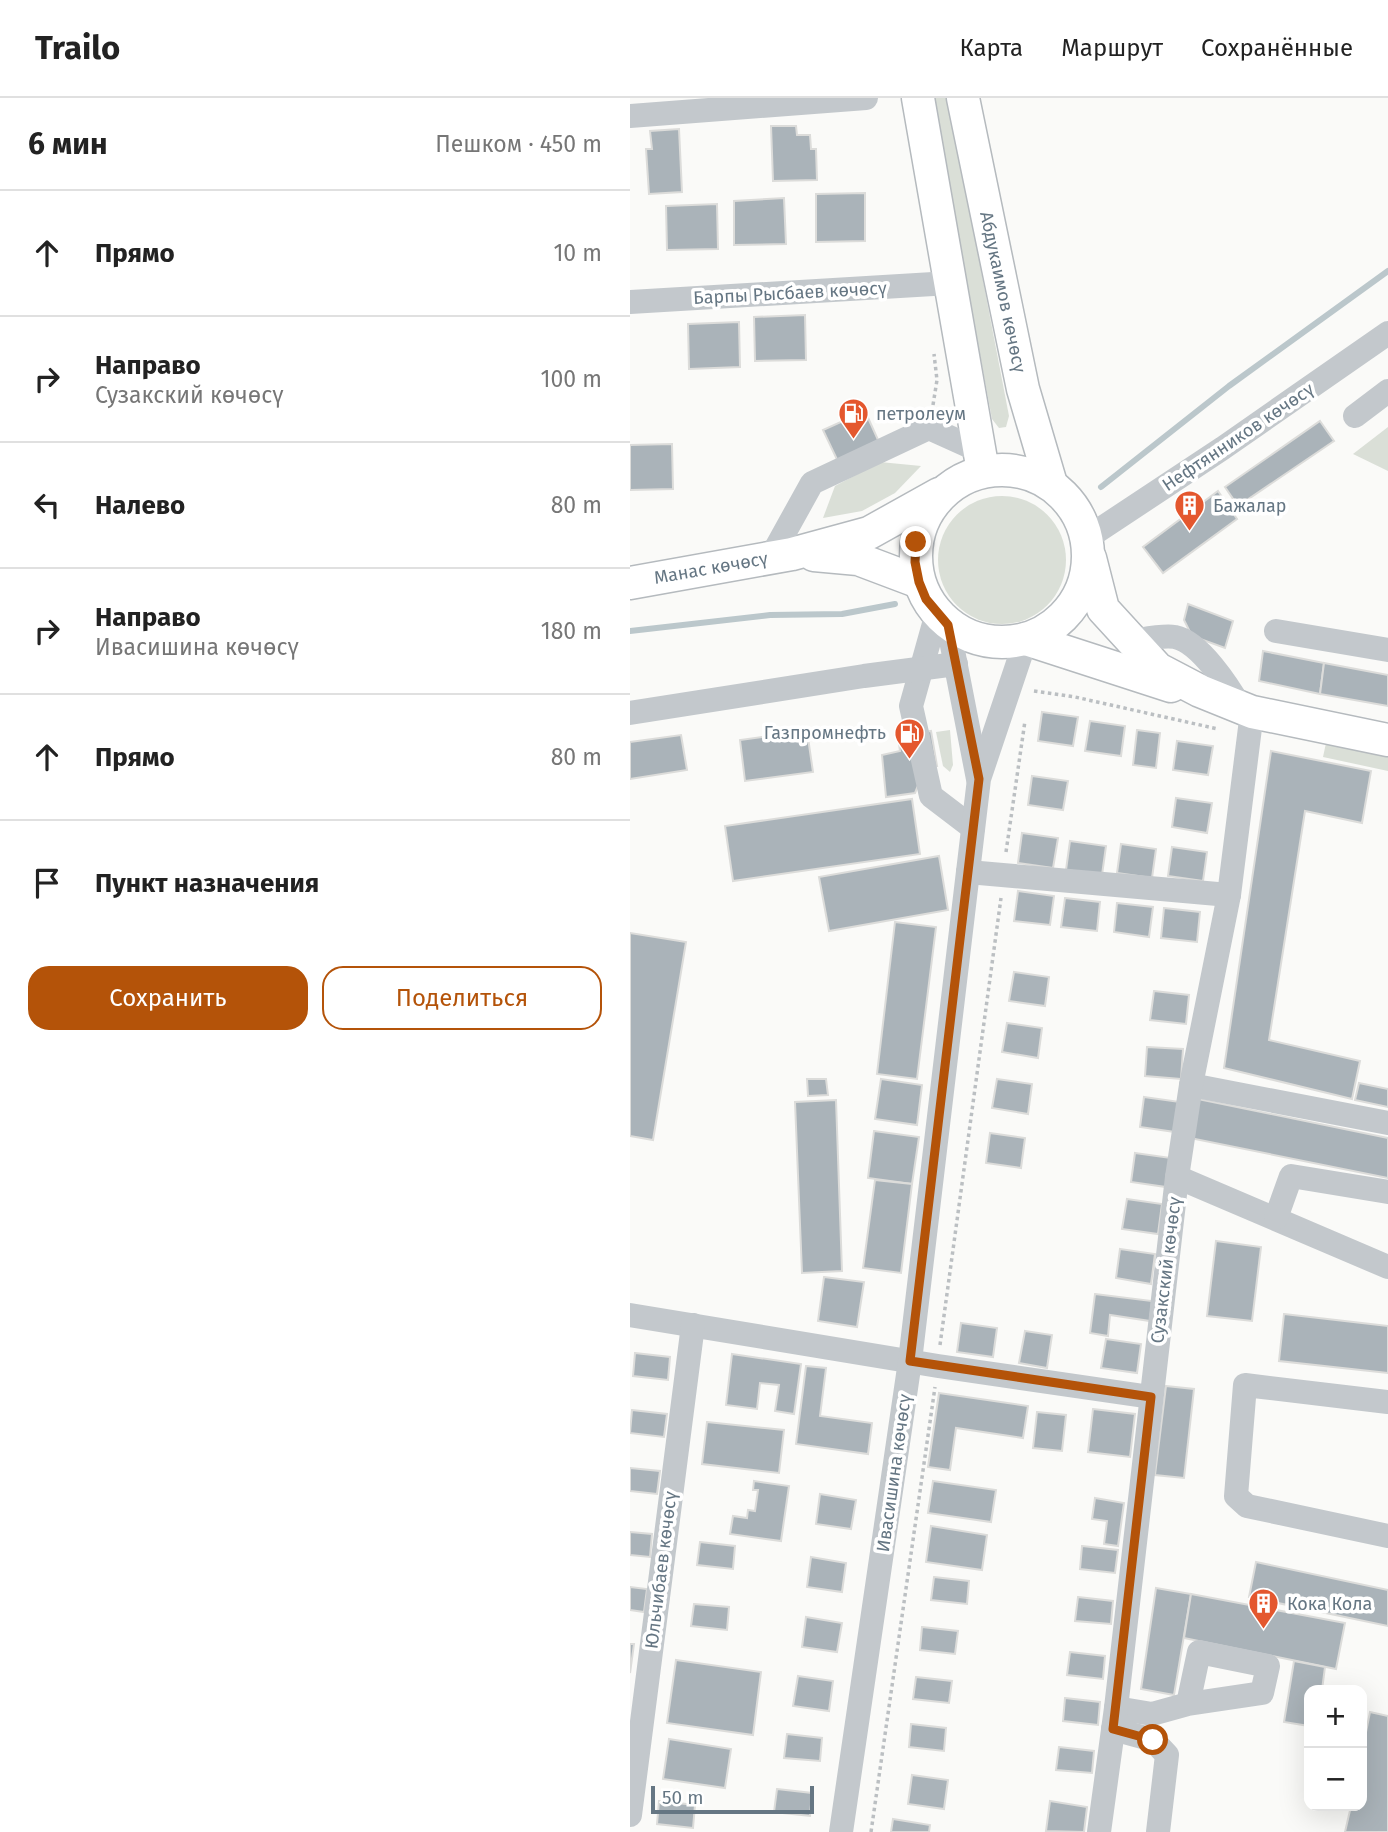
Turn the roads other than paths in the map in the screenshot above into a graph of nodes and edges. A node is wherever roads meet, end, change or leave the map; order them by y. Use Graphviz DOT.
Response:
graph roads {
  1 [pos="866,98"];
  2 [pos="918,98"];
  3 [pos="962,98"];
  4 [pos="674,106"];
  5 [pos="630,116"];
  6 [pos="950,283"];
  7 [pos="630,302"];
  8 [pos="1388,333"];
  9 [pos="1388,391"];
  10 [pos="1355,415"];
  11 [pos="982,461"];
  12 [pos="1051,484"];
  13 [pos="944,491"];
  14 [pos="1088,546"];
  15 [pos="781,555"];
  16 [pos="919,582"];
  17 [pos="630,583"];
  18 [pos="943,619"];
  19 [pos="1276,631"];
  20 [pos="1026,639"];
  21 [pos="1388,650"];
  22 [pos="956,664"];
  23 [pos="922,669"];
  24 [pos="630,713"];
  25 [pos="1245,715"];
  26 [pos="1388,740"];
  27 [pos="979,779"];
  28 [pos="973,828"];
  29 [pos="968,872"];
  30 [pos="1229,895"];
  31 [pos="1191,1085"];
  32 [pos="1388,1123"];
  33 [pos="1177,1177"];
  34 [pos="1388,1192"];
  35 [pos="1276,1219"];
  36 [pos="1388,1267"];
  37 [pos="630,1315"];
  38 [pos="693,1325"];
  39 [pos="910,1361"];
  40 [pos="1151,1397"];
  41 [pos="1388,1402"];
  42 [pos="1388,1536"];
  43 [pos="1188,1704"];
  44 [pos="1114,1718"];
  45 [pos="630,1815"];
  46 [pos="841,1832"];
  47 [pos="1099,1832"];
  48 [pos="1158,1832"];
  1 -- 4 [label="street"];
  2 -- 6 [label="main road"];
  3 -- 12 [label="main road, Абдукаимов көчөсү"];
  4 -- 5 [label="street"];
  6 -- 7 [label="street, Барпы Рысбаев көчөсү"];
  6 -- 11 [label="main road"];
  8 -- 14 [label="street, Нефтянников көчөсү"];
  9 -- 10 [label="street"];
  11 -- 12 [label="main road"];
  11 -- 13 [label="main road"];
  11 -- 15 [label="street"];
  12 -- 14 [label="main road"];
  13 -- 15 [label="main road"];
  13 -- 16 [label="main road"];
  14 -- 20 [label="main road"];
  14 -- 25 [label="main road"];
  15 -- 16 [label="main road"];
  15 -- 17 [label="main road, Манас көчөсү"];
  16 -- 18 [label="main road"];
  18 -- 20 [label="main road"];
  18 -- 22 [label="street"];
  18 -- 23 [label="street"];
  19 -- 21 [label="street"];
  20 -- 25 [label="main road"];
  20 -- 27 [label="street"];
  22 -- 23 [label="street"];
  22 -- 27 [label="street"];
  23 -- 24 [label="street"];
  23 -- 28 [label="street"];
  25 -- 26 [label="main road"];
  25 -- 30 [label="street, Сузакский көчөсү"];
  27 -- 28 [label="street, Ивасишина көчөсү"];
  28 -- 29 [label="street, Ивасишина көчөсү"];
  29 -- 30 [label="street"];
  29 -- 39 [label="street, Ивасишина көчөсү"];
  30 -- 31 [label="street, Сузакский көчөсү"];
  31 -- 32 [label="street"];
  31 -- 33 [label="street, Сузакский көчөсү"];
  33 -- 35 [label="street"];
  33 -- 40 [label="street, Сузакский көчөсү"];
  34 -- 35 [label="street"];
  35 -- 36 [label="street"];
  37 -- 38 [label="street"];
  38 -- 39 [label="street"];
  38 -- 45 [label="street, Юльчибаев көчөсү"];
  39 -- 40 [label="street"];
  39 -- 46 [label="street, Ивасишина көчөсү"];
  40 -- 44 [label="street, Сузакский көчөсү"];
  41 -- 42 [label="street"];
  43 -- 44 [label="street"];
  44 -- 47 [label="street, Сузакский көчөсү"];
  44 -- 48 [label="street"];
}
